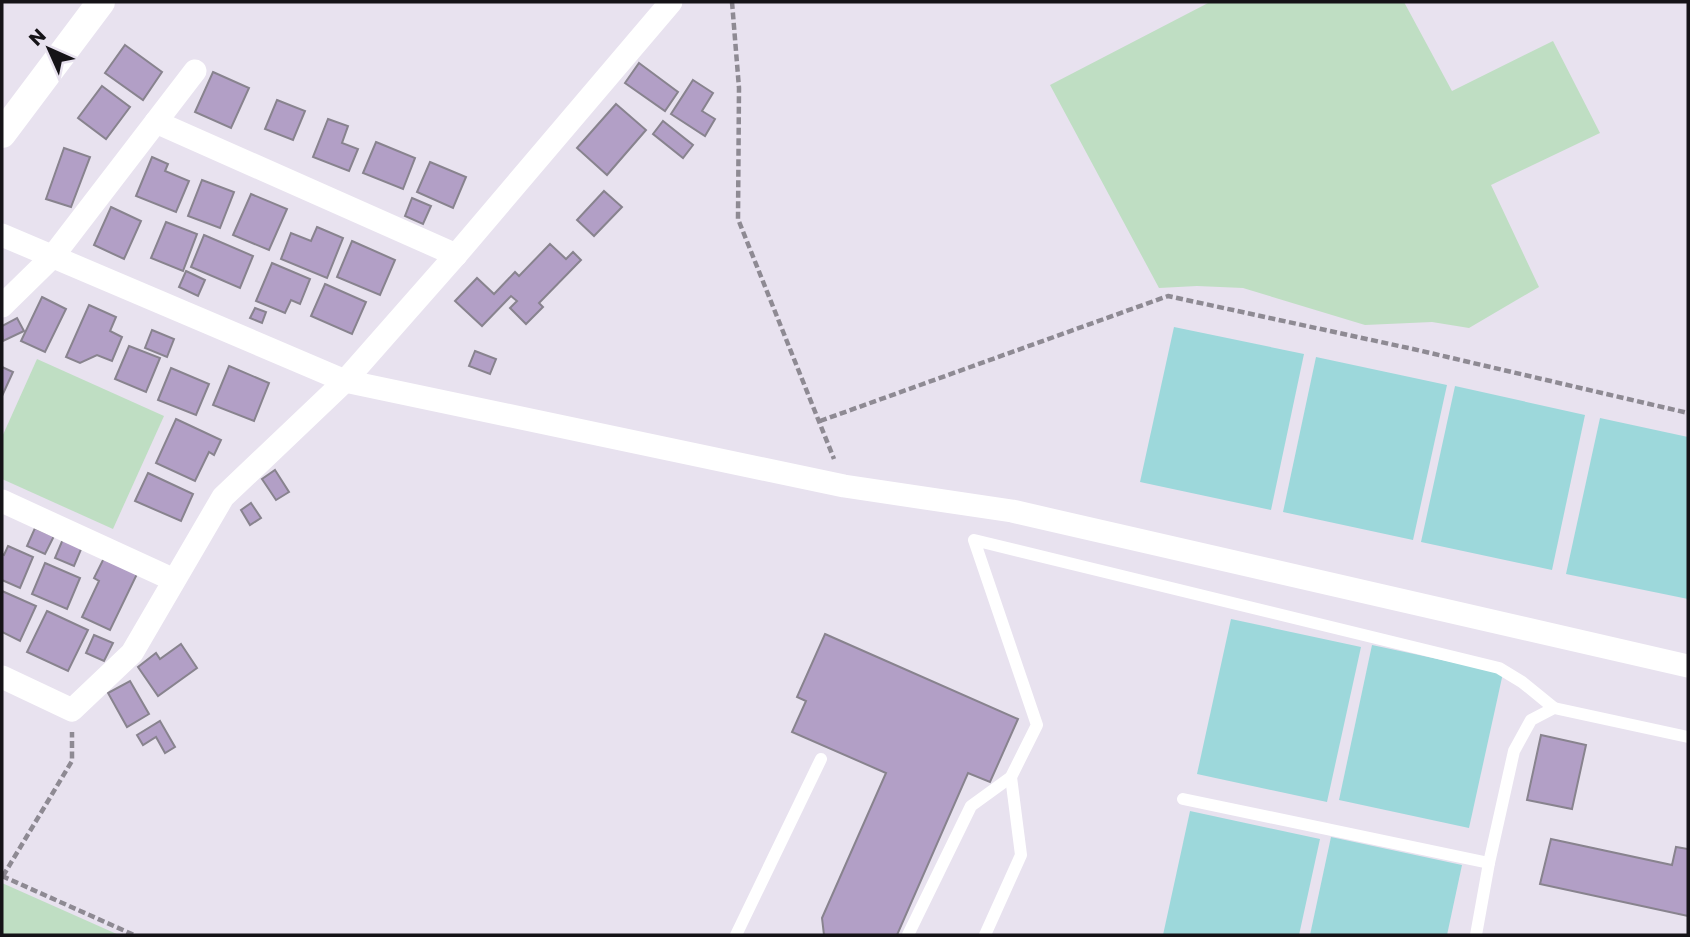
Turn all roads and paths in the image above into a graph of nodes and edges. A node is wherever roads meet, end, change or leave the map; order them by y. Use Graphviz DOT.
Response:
graph roads {
  1 [pos="101,2"];
  2 [pos="671,2"];
  3 [pos="732,2"];
  4 [pos="195,71"];
  5 [pos="156,122"];
  6 [pos="2,134"];
  7 [pos="2,235"];
  8 [pos="456,255"];
  9 [pos="52,256"];
  10 [pos="2,306"];
  11 [pos="345,381"];
  12 [pos="1688,412"];
  13 [pos="820,422"];
  14 [pos="844,486"];
  15 [pos="2,501"];
  16 [pos="174,580"];
  17 [pos="1688,666"];
  18 [pos="2,677"];
  19 [pos="1554,708"];
  20 [pos="1688,737"];
  21 [pos="821,759"];
  22 [pos="72,761"];
  23 [pos="1011,777"];
  24 [pos="1183,799"];
  25 [pos="1489,863"];
  26 [pos="2,876"];
  27 [pos="134,935"];
  28 [pos="736,935"];
  29 [pos="908,935"];
  30 [pos="985,935"];
  31 [pos="1476,935"];
  1 -- 6 [label="street"];
  2 -- 8 [label="street"];
  3 -- 13 [label="path"];
  4 -- 5 [label="street"];
  5 -- 8 [label="street"];
  5 -- 9 [label="street"];
  7 -- 9 [label="street"];
  8 -- 11 [label="street"];
  9 -- 10 [label="street"];
  9 -- 11 [label="street"];
  11 -- 14 [label="street"];
  11 -- 16 [label="street"];
  12 -- 13 [label="path"];
  13 -- 14 [label="path"];
  14 -- 17 [label="street"];
  15 -- 16 [label="street"];
  16 -- 18 [label="street"];
  19 -- 20 [label="lane"];
  19 -- 23 [label="lane"];
  19 -- 25 [label="lane"];
  21 -- 28 [label="lane"];
  22 -- 26 [label="path"];
  23 -- 29 [label="lane"];
  23 -- 30 [label="lane"];
  24 -- 25 [label="lane"];
  25 -- 31 [label="lane"];
  26 -- 27 [label="path"];
}
